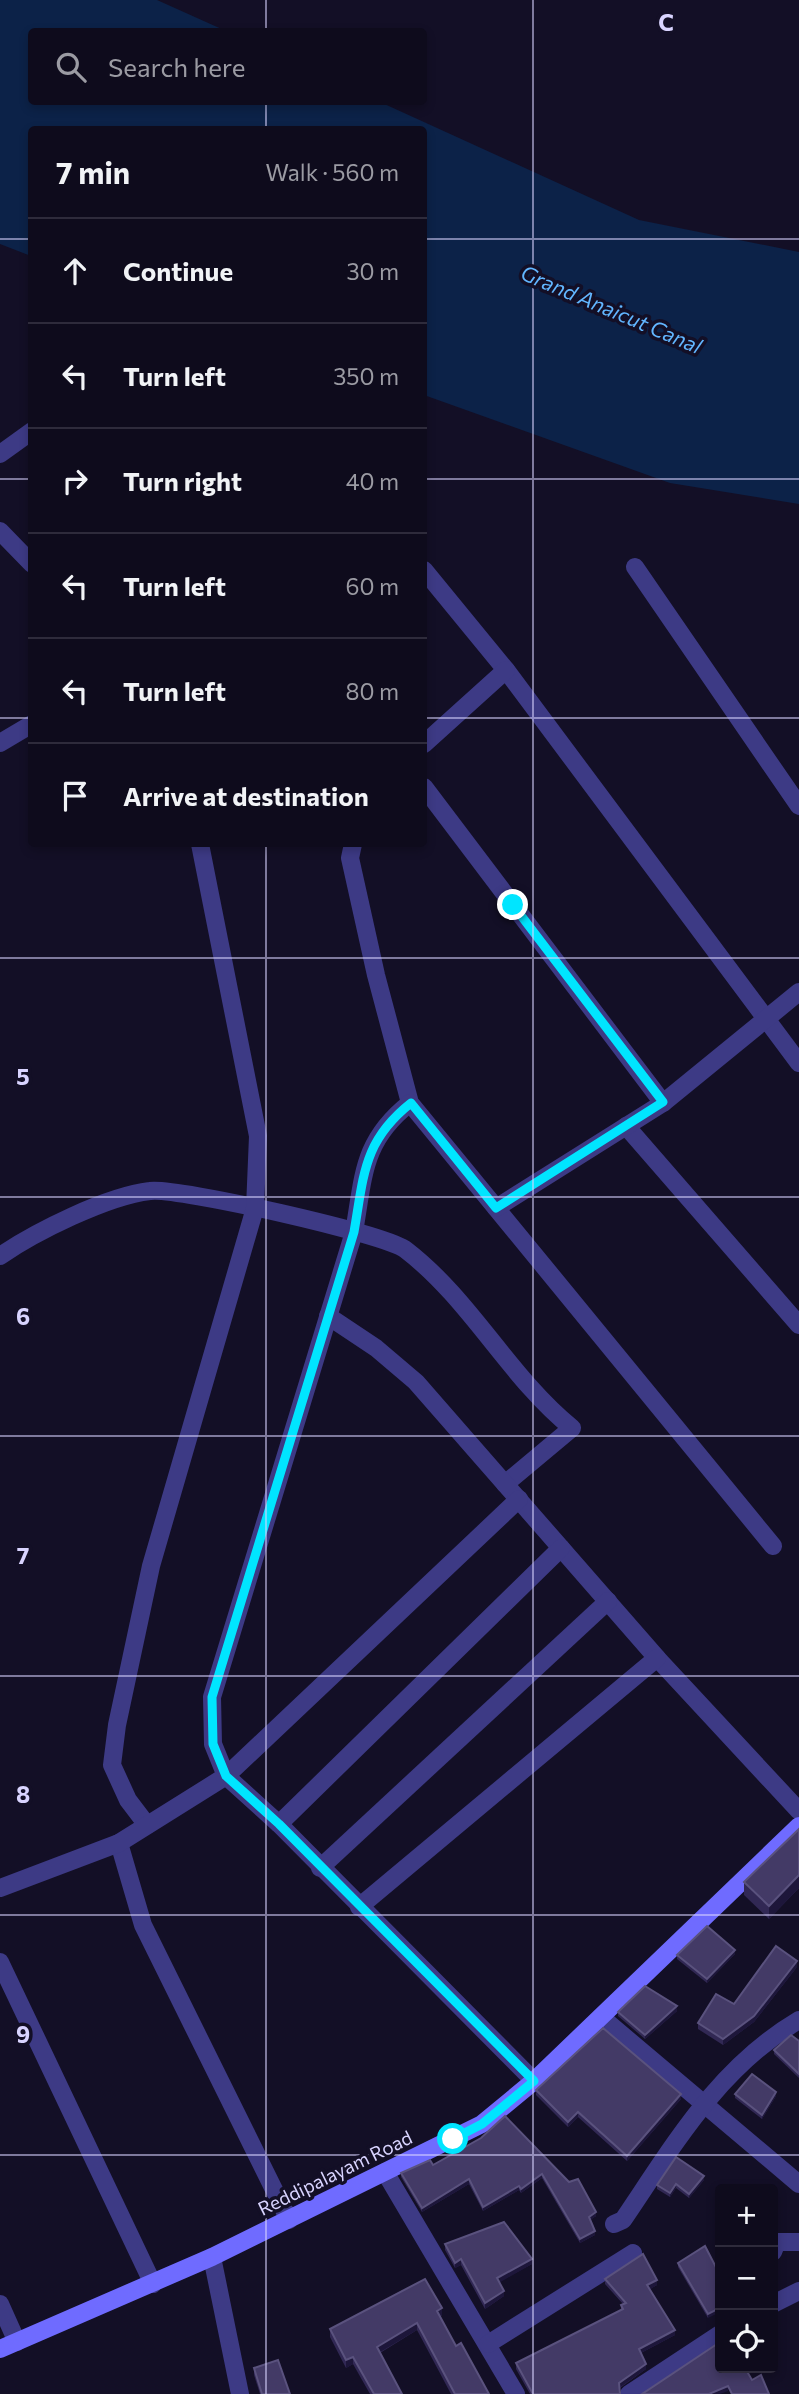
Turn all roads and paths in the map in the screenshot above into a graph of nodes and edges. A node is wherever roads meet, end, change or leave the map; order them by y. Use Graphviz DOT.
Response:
graph roads {
  1 [pos="28,434"];
  2 [pos="0,454"];
  3 [pos="0,531"];
  4 [pos="28,560"];
  5 [pos="635,568"];
  6 [pos="427,574"];
  7 [pos="506,670"];
  8 [pos="28,726"];
  9 [pos="427,741"];
  10 [pos="0,743"];
  11 [pos="427,791"];
  12 [pos="799,806"];
  13 [pos="201,847"];
  14 [pos="353,847"];
  15 [pos="799,992"];
  16 [pos="764,1019"];
  17 [pos="799,1063"];
  18 [pos="663,1102"];
  19 [pos="411,1103"];
  20 [pos="626,1126"];
  21 [pos="255,1208"];
  22 [pos="496,1208"];
  23 [pos="354,1232"];
  24 [pos="0,1256"];
  25 [pos="328,1316"];
  26 [pos="799,1325"];
  27 [pos="505,1484"];
  28 [pos="519,1499"];
  29 [pos="773,1546"];
  30 [pos="561,1548"];
  31 [pos="608,1601"];
  32 [pos="657,1658"];
  33 [pos="226,1776"];
  34 [pos="799,1811"];
  35 [pos="279,1824"];
  36 [pos="147,1825"];
  37 [pos="799,1826"];
  38 [pos="119,1843"];
  39 [pos="320,1868"];
  40 [pos="0,1888"];
  41 [pos="359,1907"];
  42 [pos="0,1962"];
  43 [pos="601,2017"];
  44 [pos="799,2020"];
  45 [pos="534,2081"];
  46 [pos="703,2103"];
  47 [pos="385,2172"];
  48 [pos="799,2184"];
  49 [pos="289,2220"];
  50 [pos="614,2224"];
  51 [pos="799,2242"];
  52 [pos="775,2247"];
  53 [pos="633,2253"];
  54 [pos="212,2257"];
  55 [pos="153,2284"];
  56 [pos="799,2291"];
  57 [pos="778,2302"];
  58 [pos="0,2304"];
  59 [pos="715,2337"];
  60 [pos="17,2342"];
  61 [pos="488,2344"];
  62 [pos="0,2349"];
  63 [pos="240,2394"];
  64 [pos="516,2394"];
  65 [pos="629,2394"];
  1 -- 2 [label="street"];
  3 -- 4 [label="street"];
  5 -- 12 [label="street"];
  6 -- 7 [label="street"];
  7 -- 9 [label="street"];
  7 -- 16 [label="street"];
  8 -- 10 [label="street"];
  11 -- 18 [label="street"];
  13 -- 21 [label="street"];
  14 -- 19 [label="street"];
  15 -- 16 [label="street"];
  16 -- 17 [label="street"];
  16 -- 18 [label="street"];
  18 -- 20 [label="street"];
  19 -- 22 [label="street"];
  19 -- 23 [label="street"];
  20 -- 22 [label="street"];
  20 -- 26 [label="street"];
  21 -- 23 [label="street"];
  21 -- 24 [label="street"];
  21 -- 36 [label="street"];
  22 -- 29 [label="street"];
  23 -- 25 [label="street"];
  23 -- 27 [label="street"];
  25 -- 27 [label="street"];
  25 -- 33 [label="street"];
  27 -- 28 [label="street"];
  28 -- 30 [label="street"];
  28 -- 33 [label="street"];
  30 -- 31 [label="street"];
  30 -- 35 [label="street"];
  31 -- 32 [label="street"];
  31 -- 39 [label="street"];
  32 -- 34 [label="street"];
  32 -- 41 [label="street"];
  33 -- 35 [label="street"];
  33 -- 36 [label="street"];
  35 -- 39 [label="street"];
  36 -- 38 [label="street"];
  37 -- 43 [label="street, Reddipalayam Road"];
  38 -- 40 [label="street"];
  38 -- 49 [label="street"];
  39 -- 41 [label="street"];
  41 -- 45 [label="street"];
  42 -- 55 [label="street"];
  43 -- 45 [label="street, Reddipalayam Road"];
  43 -- 46 [label="street"];
  44 -- 46 [label="street"];
  45 -- 47 [label="street, Reddipalayam Road"];
  46 -- 48 [label="street"];
  46 -- 50 [label="street"];
  47 -- 49 [label="street, Reddipalayam Road"];
  47 -- 61 [label="street"];
  49 -- 54 [label="street, Reddipalayam Road"];
  51 -- 52 [label="street"];
  53 -- 61 [label="street"];
  54 -- 55 [label="street, Reddipalayam Road"];
  54 -- 63 [label="street"];
  55 -- 60 [label="street, Reddipalayam Road"];
  56 -- 57 [label="street"];
  58 -- 60 [label="street"];
  59 -- 65 [label="street"];
  60 -- 62 [label="street, Reddipalayam Road"];
  61 -- 64 [label="street"];
}
